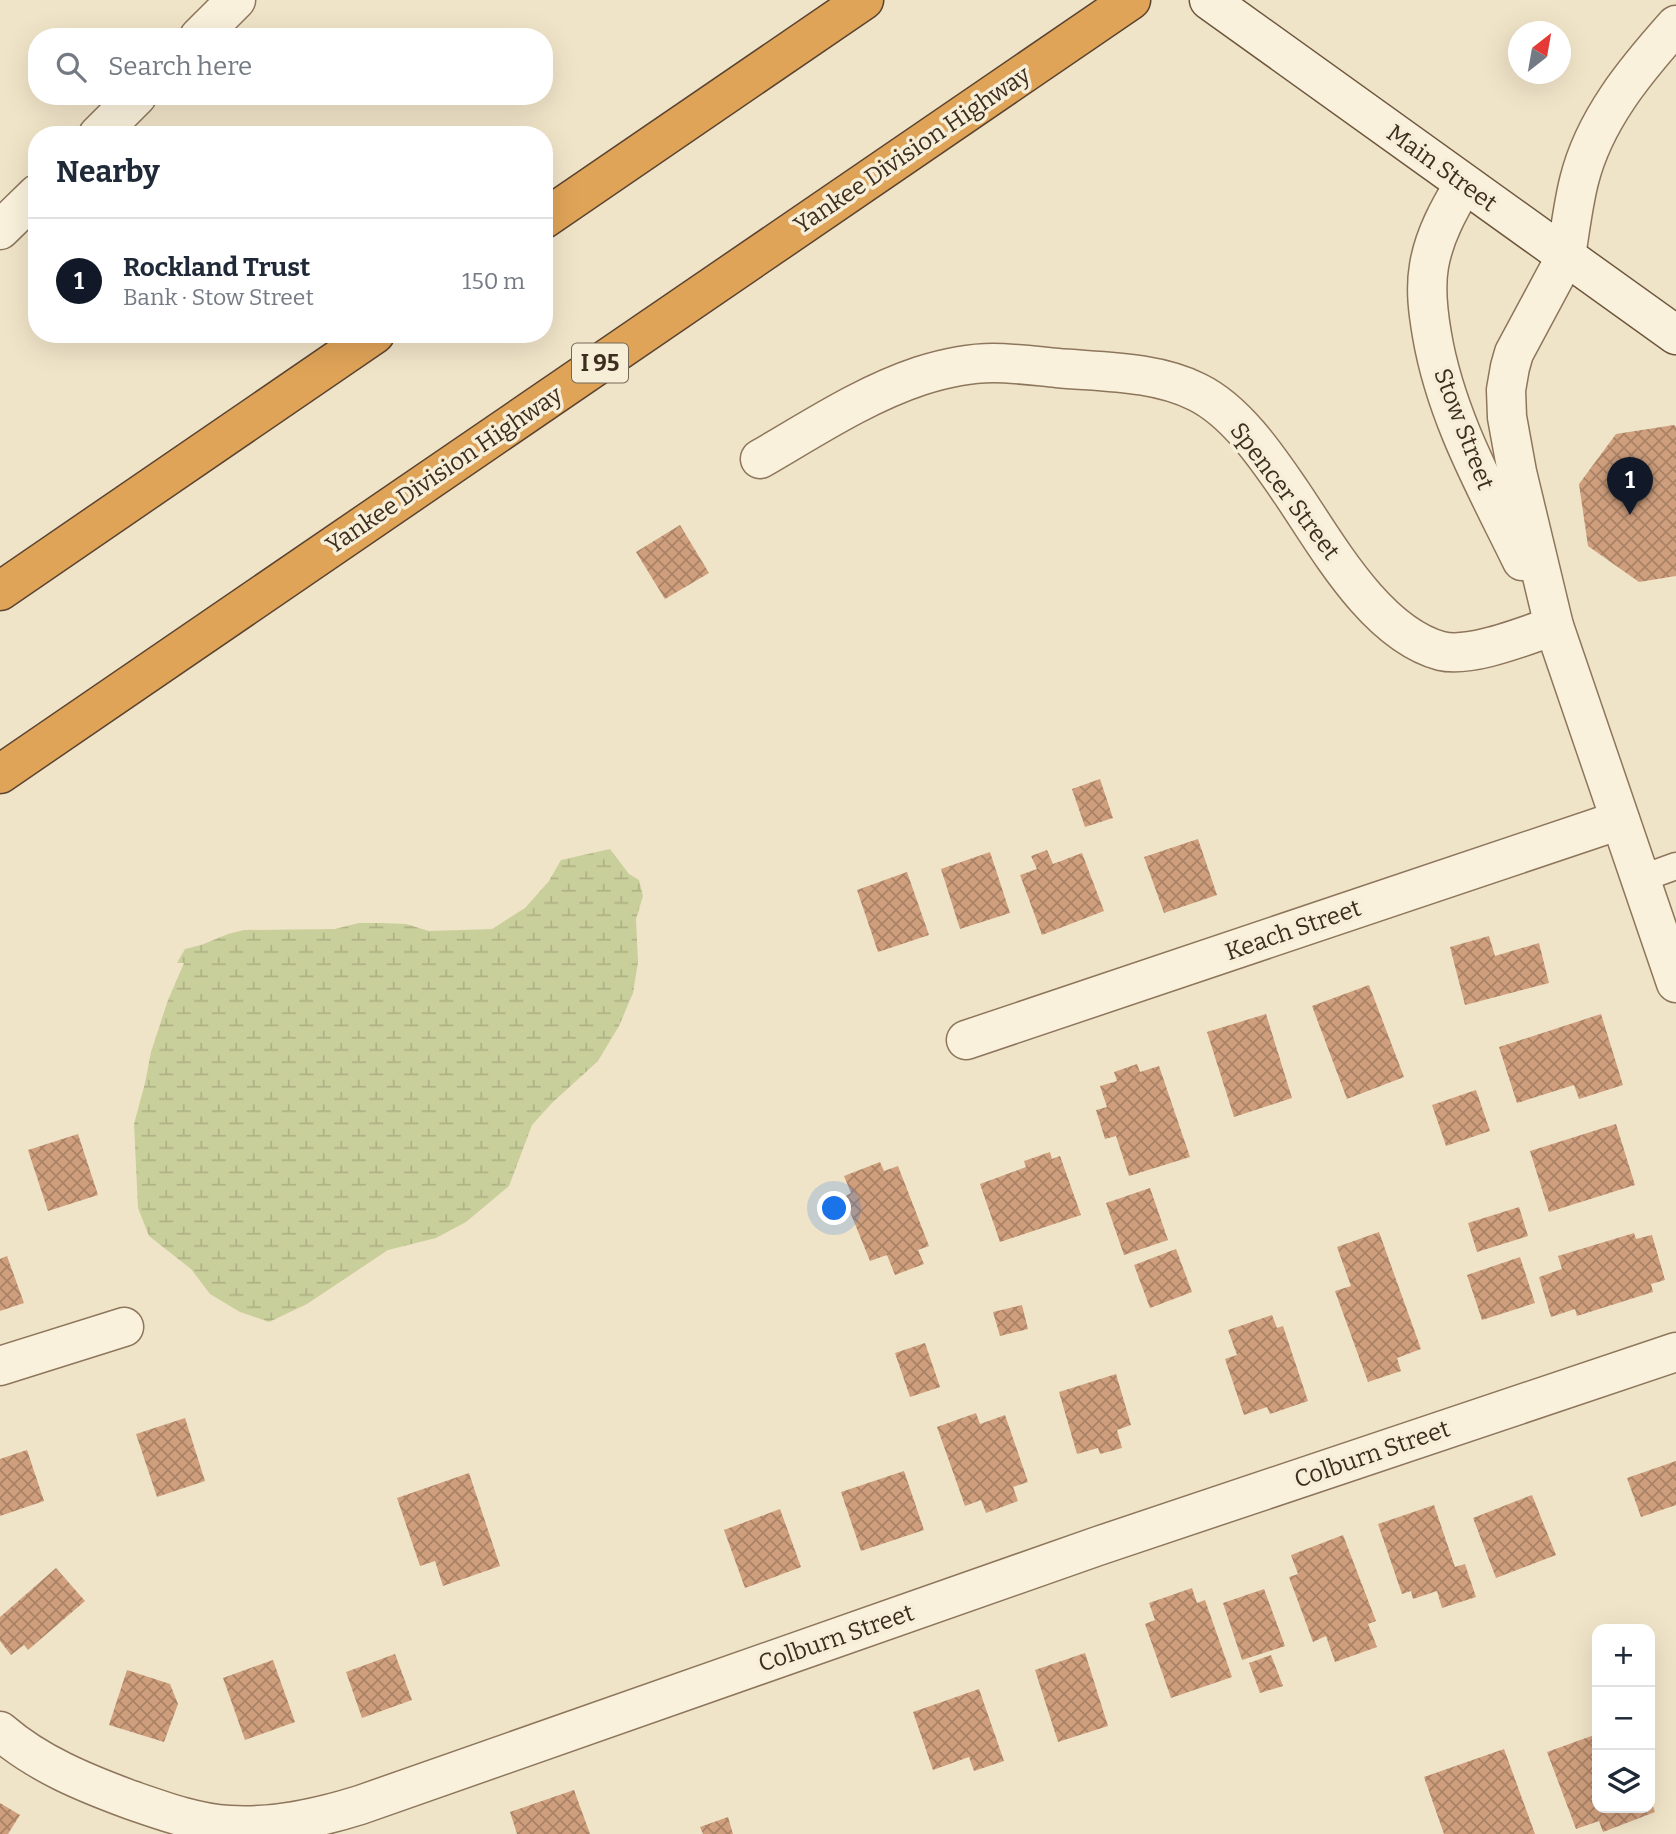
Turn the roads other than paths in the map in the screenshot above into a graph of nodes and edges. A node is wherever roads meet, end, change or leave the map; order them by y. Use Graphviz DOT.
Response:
graph roads {
  1 [pos="236,0"];
  2 [pos="864,0"];
  3 [pos="1131,0"];
  4 [pos="1209,0"];
  5 [pos="1676,25"];
  6 [pos="208,28"];
  7 [pos="128,105"];
  8 [pos="107,126"];
  9 [pos="1464,184"];
  10 [pos="28,203"];
  11 [pos="553,213"];
  12 [pos="0,230"];
  13 [pos="1566,256"];
  14 [pos="1676,335"];
  15 [pos="363,343"];
  16 [pos="760,459"];
  17 [pos="0,591"];
  18 [pos="1553,626"];
  19 [pos="0,774"];
  20 [pos="1620,820"];
  21 [pos="1676,866"];
  22 [pos="1640,879"];
  23 [pos="1676,983"];
  24 [pos="967,1040"];
  25 [pos="124,1327"];
  26 [pos="1676,1352"];
  27 [pos="0,1366"];
  28 [pos="0,1731"];
  1 -- 6 [label="street"];
  2 -- 11 [label="highway"];
  3 -- 19 [label="highway, Yankee Division Highway / I 95"];
  4 -- 9 [label="street, Main Street"];
  5 -- 13 [label="street, Stow Street"];
  7 -- 8 [label="street"];
  9 -- 13 [label="street, Main Street"];
  9 -- 18 [label="street, Stow Street"];
  10 -- 12 [label="street"];
  13 -- 14 [label="street, Main Street"];
  13 -- 18 [label="street, Stow Street"];
  15 -- 17 [label="highway"];
  16 -- 18 [label="street, Spencer Street"];
  18 -- 20 [label="street, Stow Street"];
  20 -- 22 [label="street, Stow Street"];
  20 -- 24 [label="street, Keach Street"];
  21 -- 22 [label="lane"];
  22 -- 23 [label="street, Stow Street"];
  25 -- 27 [label="street"];
  26 -- 28 [label="street, Colburn Street"];
}
